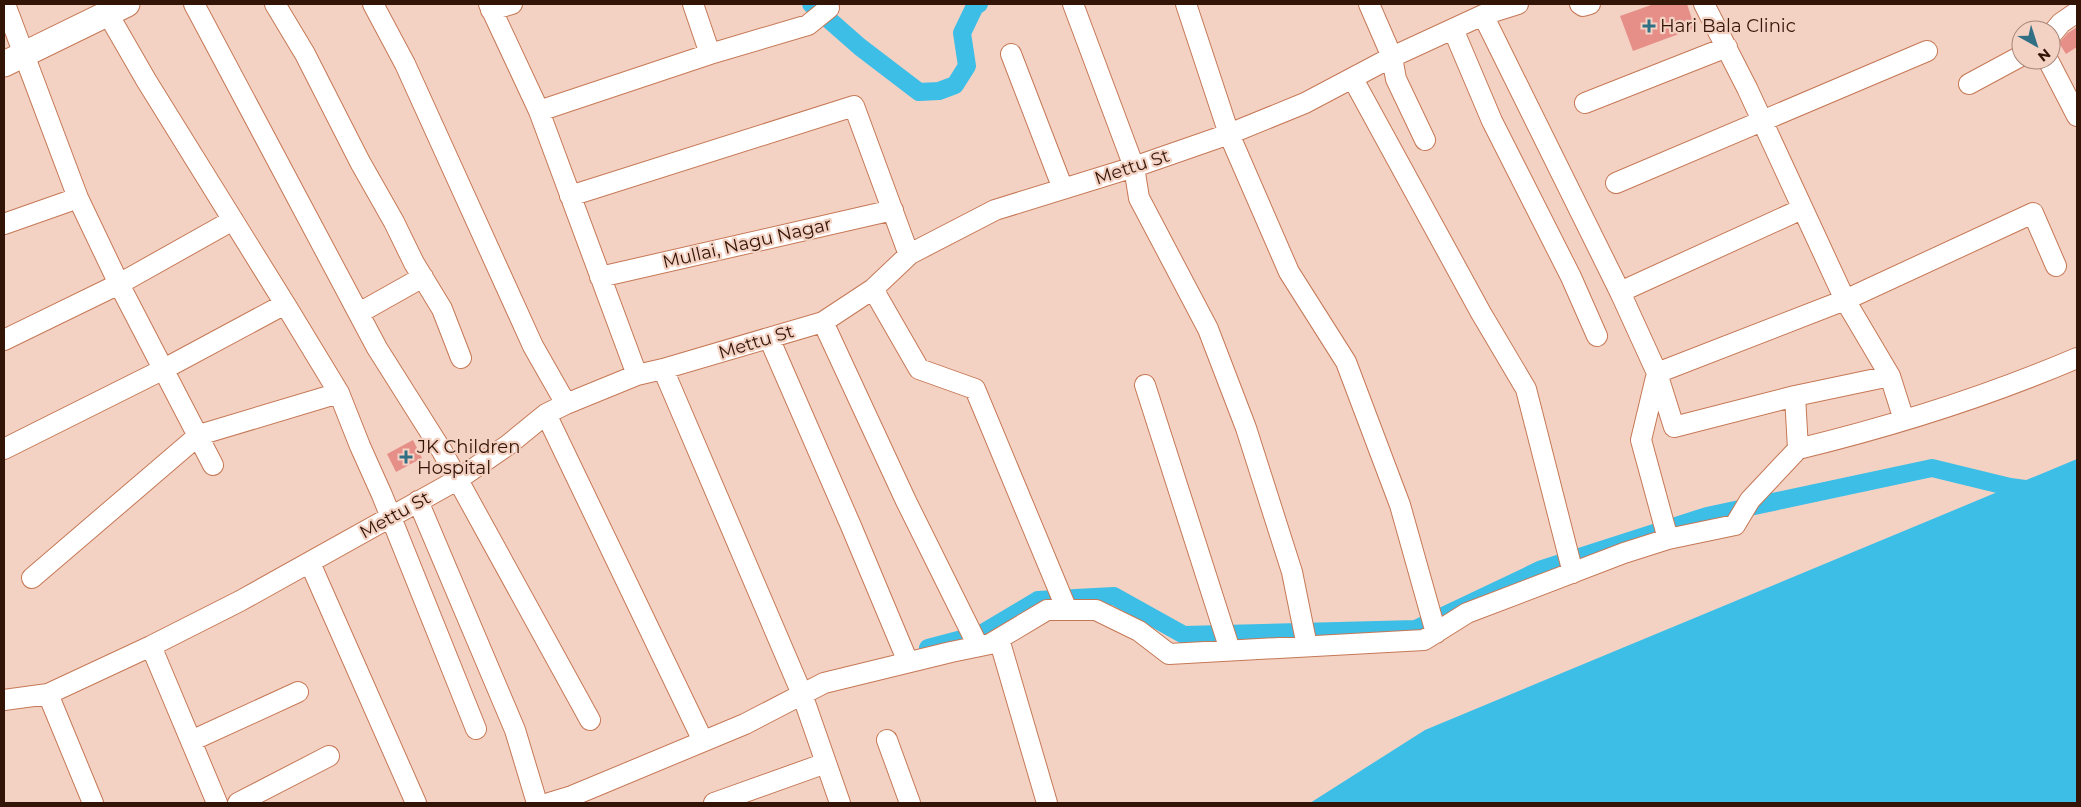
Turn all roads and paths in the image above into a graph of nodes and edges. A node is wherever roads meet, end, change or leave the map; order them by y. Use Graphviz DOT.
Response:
graph roads {
  1 [pos="5,4"];
  2 [pos="194,4"];
  3 [pos="275,4"];
  4 [pos="373,4"];
  5 [pos="512,4"];
  6 [pos="694,4"];
  7 [pos="1073,4"];
  8 [pos="1186,4"];
  9 [pos="1369,4"];
  10 [pos="1518,4"];
  11 [pos="1580,4"];
  12 [pos="1590,4"];
  13 [pos="1704,4"];
  14 [pos="827,6"];
  15 [pos="490,7"];
  16 [pos="117,9"];
  17 [pos="2077,12"];
  18 [pos="1483,15"];
  19 [pos="2061,25"];
  20 [pos="1453,29"];
  21 [pos="1727,47"];
  22 [pos="1926,51"];
  23 [pos="710,54"];
  24 [pos="1011,54"];
  25 [pos="1392,57"];
  26 [pos="15,60"];
  27 [pos="2011,61"];
  28 [pos="2053,70"];
  29 [pos="1354,79"];
  30 [pos="1969,84"];
  31 [pos="1585,103"];
  32 [pos="539,111"];
  33 [pos="2077,116"];
  34 [pos="1763,122"];
  35 [pos="1229,134"];
  36 [pos="1425,140"];
  37 [pos="1134,167"];
  38 [pos="1616,183"];
  39 [pos="1063,189"];
  40 [pos="570,196"];
  41 [pos="78,198"];
  42 [pos="1802,209"];
  43 [pos="893,210"];
  44 [pos="233,220"];
  45 [pos="4,224"];
  46 [pos="909,255"];
  47 [pos="2056,266"];
  48 [pos="423,277"];
  49 [pos="600,277"];
  50 [pos="119,284"];
  51 [pos="873,289"];
  52 [pos="1620,292"];
  53 [pos="1845,300"];
  54 [pos="285,304"];
  55 [pos="359,313"];
  56 [pos="823,322"];
  57 [pos="1597,336"];
  58 [pos="769,338"];
  59 [pos="4,340"];
  60 [pos="461,358"];
  61 [pos="2077,358"];
  62 [pos="164,369"];
  63 [pos="663,369"];
  64 [pos="1657,373"];
  65 [pos="637,375"];
  66 [pos="1890,376"];
  67 [pos="1145,385"];
  68 [pos="339,393"];
  69 [pos="1795,396"];
  70 [pos="566,404"];
  71 [pos="546,414"];
  72 [pos="1904,420"];
  73 [pos="199,435"];
  74 [pos="4,449"];
  75 [pos="1798,449"];
  76 [pos="213,464"];
  77 [pos="457,480"];
  78 [pos="418,501"];
  79 [pos="391,517"];
  80 [pos="1666,532"];
  81 [pos="310,563"];
  82 [pos="1571,564"];
  83 [pos="32,578"];
  84 [pos="1064,602"];
  85 [pos="1434,625"];
  86 [pos="1305,637"];
  87 [pos="975,639"];
  88 [pos="999,639"];
  89 [pos="1227,640"];
  90 [pos="151,646"];
  91 [pos="906,656"];
  92 [pos="800,688"];
  93 [pos="298,692"];
  94 [pos="48,694"];
  95 [pos="4,700"];
  96 [pos="590,720"];
  97 [pos="476,730"];
  98 [pos="701,736"];
  99 [pos="887,740"];
  100 [pos="191,741"];
  101 [pos="329,756"];
  102 [pos="826,763"];
  103 [pos="540,800"];
  104 [pos="93,803"];
  105 [pos="217,803"];
  106 [pos="238,803"];
  107 [pos="416,803"];
  108 [pos="714,803"];
  109 [pos="840,803"];
  110 [pos="910,803"];
  111 [pos="1047,803"];
  1 -- 26 [label="street"];
  2 -- 55 [label="street"];
  3 -- 48 [label="street"];
  4 -- 70 [label="street"];
  5 -- 15 [label="street"];
  6 -- 23 [label="street"];
  7 -- 37 [label="street"];
  8 -- 35 [label="street"];
  9 -- 25 [label="street"];
  10 -- 18 [label="street, Mettu St"];
  11 -- 12 [label="street"];
  13 -- 21 [label="street"];
  14 -- 23 [label="street"];
  15 -- 32 [label="street"];
  16 -- 26 [label="street"];
  16 -- 44 [label="street"];
  17 -- 19 [label="street"];
  18 -- 20 [label="street, Mettu St"];
  18 -- 52 [label="street"];
  20 -- 25 [label="street, Mettu St"];
  20 -- 57 [label="street"];
  21 -- 31 [label="street"];
  21 -- 34 [label="street"];
  22 -- 34 [label="street"];
  23 -- 32 [label="street"];
  24 -- 39 [label="street"];
  25 -- 29 [label="street, Mettu St"];
  25 -- 36 [label="street"];
  26 -- 41 [label="street"];
  27 -- 30 [label="street"];
  28 -- 33 [label="street"];
  29 -- 35 [label="street, Mettu St"];
  29 -- 82 [label="street"];
  32 -- 40 [label="street"];
  34 -- 38 [label="street"];
  34 -- 42 [label="street"];
  35 -- 37 [label="street, Mettu St"];
  35 -- 85 [label="street"];
  37 -- 39 [label="street, Mettu St"];
  37 -- 86 [label="street"];
  39 -- 46 [label="street, Mettu St"];
  40 -- 43 [label="street"];
  40 -- 49 [label="street"];
  41 -- 45 [label="street"];
  41 -- 50 [label="street"];
  42 -- 52 [label="street"];
  42 -- 53 [label="street"];
  43 -- 46 [label="street"];
  43 -- 49 [label="street, Mullai, Nagu Nagar"];
  44 -- 50 [label="street"];
  44 -- 54 [label="street"];
  46 -- 51 [label="street, Mettu St"];
  47 -- 53 [label="street"];
  48 -- 55 [label="street"];
  48 -- 60 [label="street"];
  49 -- 65 [label="street"];
  50 -- 59 [label="street"];
  50 -- 62 [label="street"];
  51 -- 56 [label="street, Mettu St"];
  51 -- 84 [label="street"];
  52 -- 64 [label="street"];
  53 -- 64 [label="street"];
  53 -- 66 [label="street"];
  54 -- 62 [label="street"];
  54 -- 68 [label="street"];
  55 -- 77 [label="street"];
  56 -- 58 [label="street, Mettu St"];
  56 -- 87 [label="street"];
  58 -- 63 [label="street, Mettu St"];
  58 -- 91 [label="street"];
  61 -- 72 [label="street"];
  62 -- 73 [label="street"];
  62 -- 74 [label="street"];
  63 -- 65 [label="street, Mettu St"];
  63 -- 92 [label="street"];
  64 -- 69 [label="street"];
  64 -- 80 [label="street"];
  65 -- 70 [label="street, Mettu St"];
  66 -- 69 [label="street"];
  66 -- 72 [label="street"];
  67 -- 89 [label="street"];
  68 -- 73 [label="street"];
  68 -- 79 [label="street"];
  69 -- 75 [label="street"];
  70 -- 71 [label="street, Mettu St"];
  71 -- 77 [label="street, Mettu St"];
  71 -- 98 [label="street"];
  72 -- 75 [label="street"];
  73 -- 76 [label="street"];
  73 -- 83 [label="street"];
  75 -- 80 [label="street"];
  77 -- 78 [label="street, Mettu St"];
  77 -- 96 [label="street"];
  78 -- 79 [label="street, Mettu St"];
  78 -- 103 [label="street"];
  79 -- 81 [label="street, Mettu St"];
  79 -- 97 [label="street"];
  80 -- 82 [label="street"];
  81 -- 90 [label="street, Mettu St"];
  81 -- 107 [label="street"];
  82 -- 85 [label="street"];
  84 -- 88 [label="street"];
  84 -- 89 [label="street"];
  85 -- 86 [label="street"];
  86 -- 89 [label="street"];
  87 -- 88 [label="street"];
  87 -- 91 [label="street"];
  88 -- 111 [label="street"];
  90 -- 94 [label="street, Mettu St"];
  90 -- 100 [label="street"];
  91 -- 92 [label="street"];
  92 -- 98 [label="street"];
  92 -- 102 [label="street"];
  93 -- 100 [label="street"];
  94 -- 95 [label="street, Mettu St"];
  94 -- 104 [label="street"];
  98 -- 103 [label="street"];
  99 -- 110 [label="street"];
  100 -- 105 [label="street"];
  101 -- 106 [label="street"];
  102 -- 108 [label="street"];
  102 -- 109 [label="street"];
}
